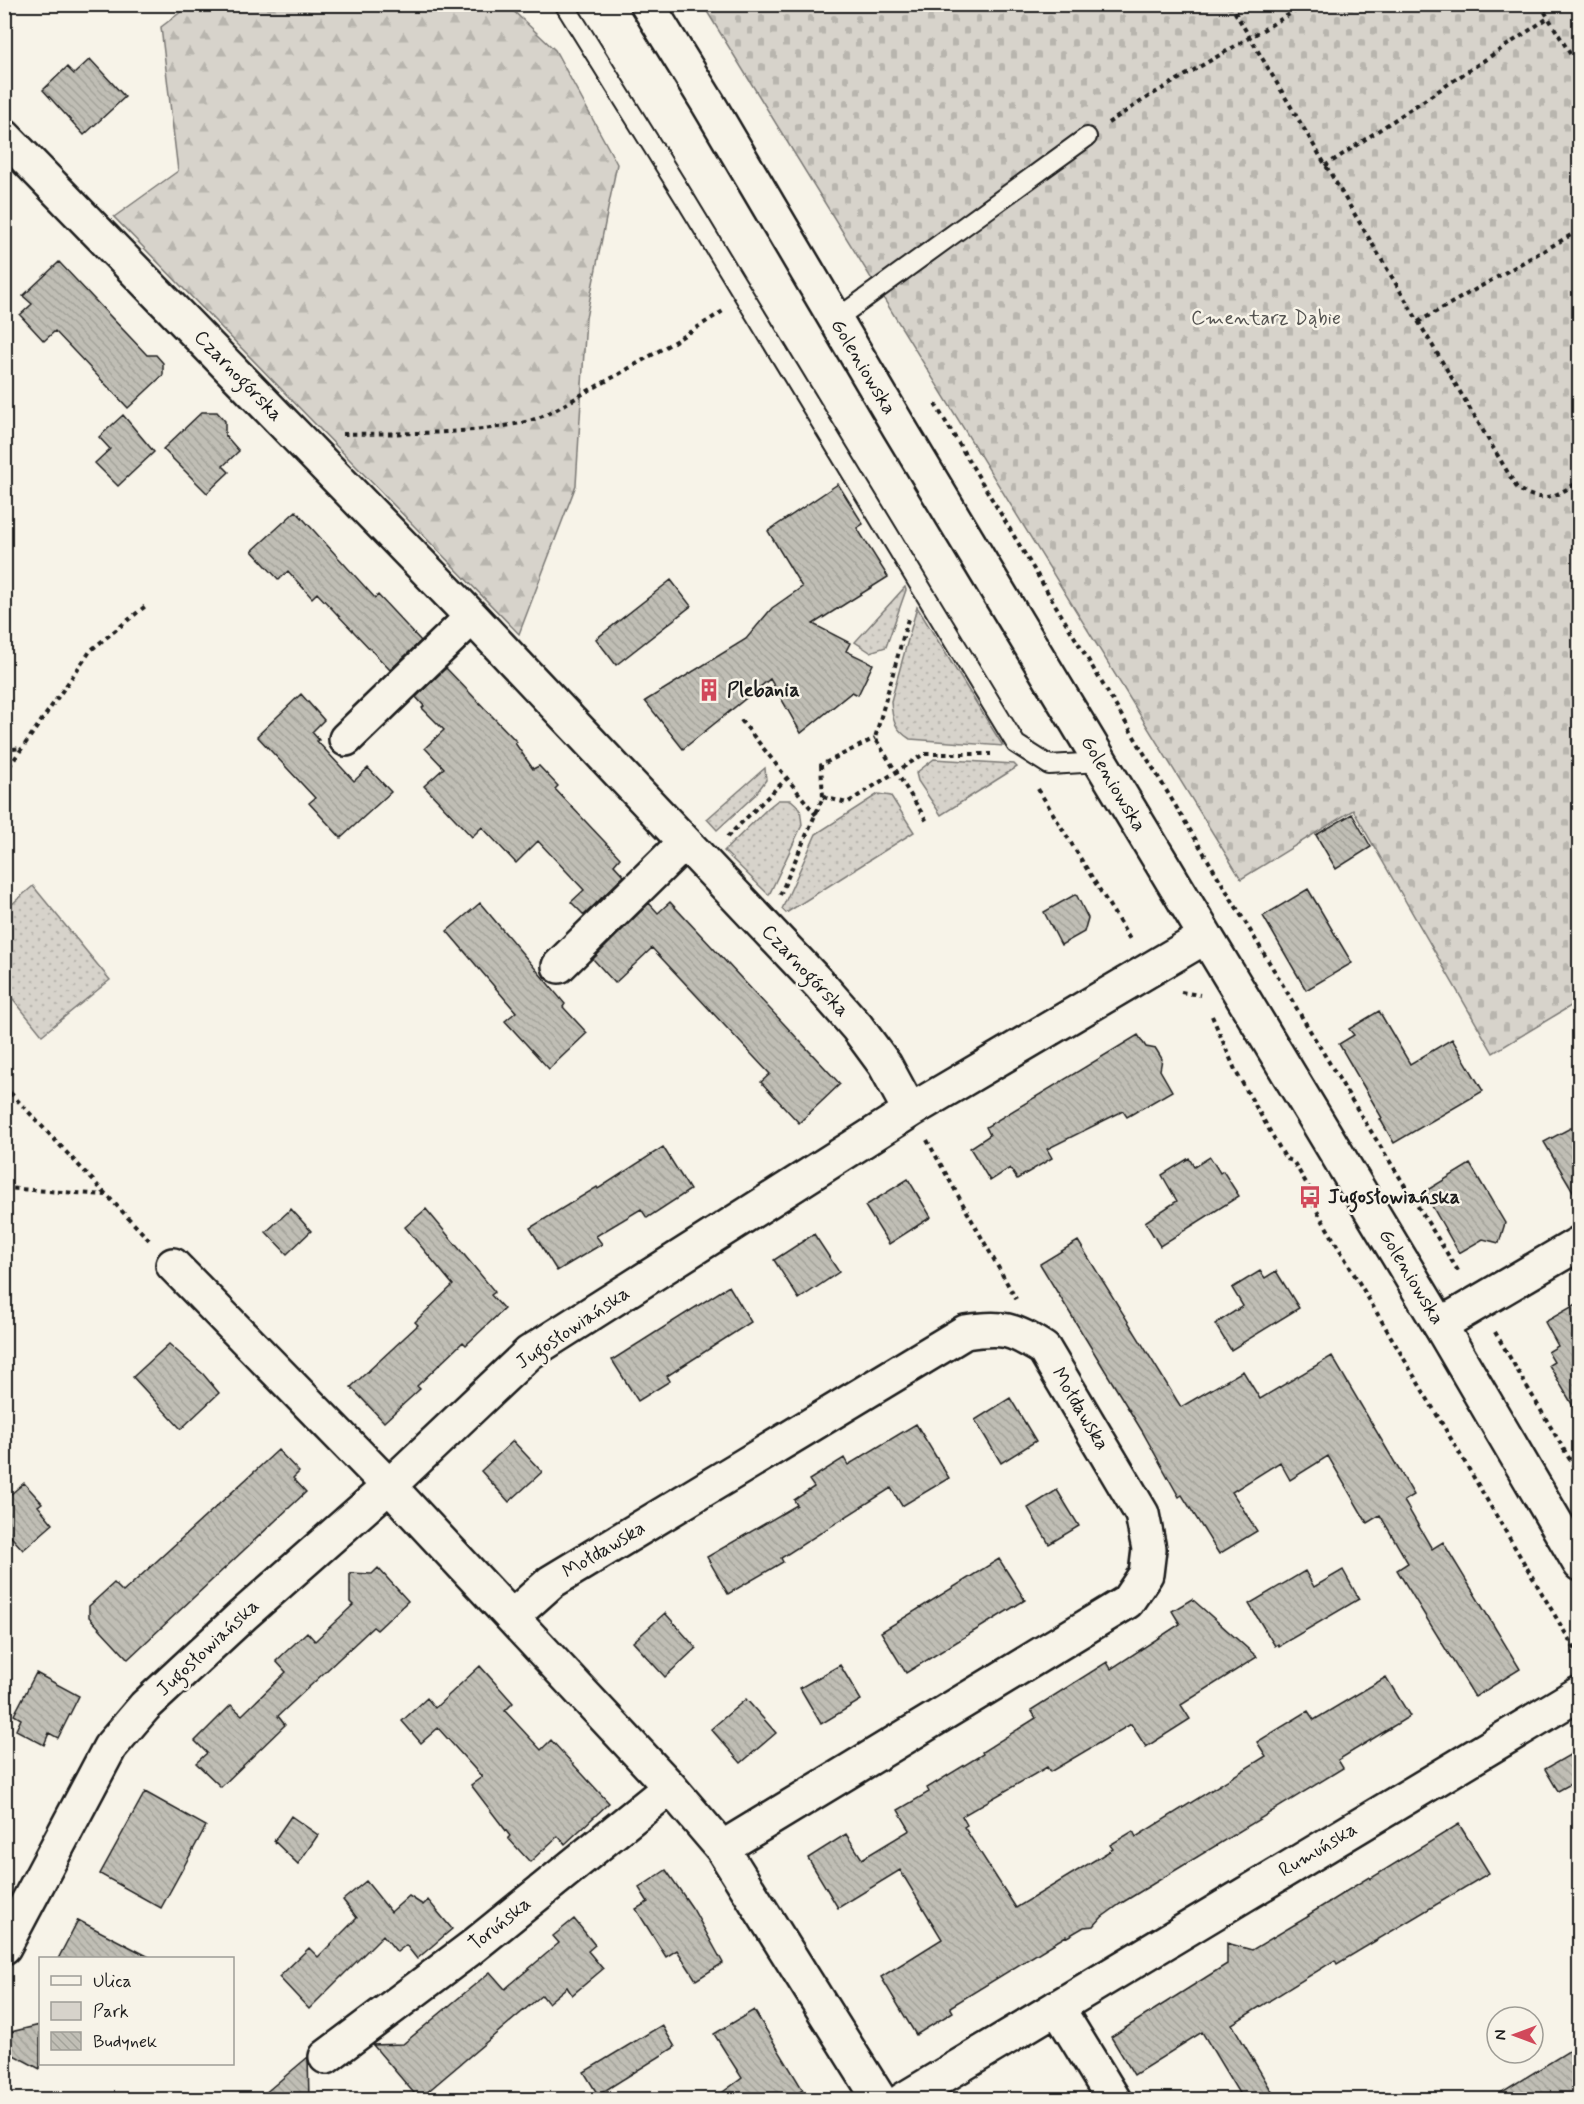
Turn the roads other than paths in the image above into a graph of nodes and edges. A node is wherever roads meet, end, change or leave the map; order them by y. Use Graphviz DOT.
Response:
graph roads {
  1 [pos="564,4"];
  2 [pos="647,4"];
  3 [pos="4,136"];
  4 [pos="1087,137"];
  5 [pos="835,320"];
  6 [pos="472,617"];
  7 [pos="346,739"];
  8 [pos="1100,762"];
  9 [pos="684,843"];
  10 [pos="1205,937"];
  11 [pos="559,966"];
  12 [pos="910,1111"];
  13 [pos="1580,1243"];
  14 [pos="173,1265"];
  15 [pos="1440,1325"];
  16 [pos="389,1486"];
  17 [pos="1580,1564"];
  18 [pos="512,1617"];
  19 [pos="1580,1694"];
  20 [pos="670,1787"];
  21 [pos="722,1848"];
  22 [pos="4,1947"];
  23 [pos="1057,2007"];
  24 [pos="326,2057"];
  25 [pos="880,2100"];
  26 [pos="903,2100"];
  27 [pos="1114,2100"];
  1 -- 8 [label="lane"];
  2 -- 5 [label="street, Goleniowska"];
  3 -- 6 [label="street, Czarnogórska"];
  4 -- 5 [label="lane"];
  5 -- 8 [label="street, Goleniowska"];
  6 -- 7 [label="street"];
  6 -- 9 [label="street, Czarnogórska"];
  8 -- 10 [label="street, Goleniowska"];
  9 -- 11 [label="street"];
  9 -- 12 [label="street, Czarnogórska"];
  10 -- 12 [label="street, Jugosłowiańska"];
  10 -- 15 [label="street, Goleniowska"];
  12 -- 16 [label="street, Jugosłowiańska"];
  13 -- 15 [label="street"];
  14 -- 16 [label="street"];
  15 -- 17 [label="street, Goleniowska"];
  16 -- 18 [label="street"];
  16 -- 22 [label="street, Jugosłowiańska"];
  18 -- 20 [label="street"];
  18 -- 21 [label="street, Mołdawska"];
  19 -- 23 [label="street, Rumuńska"];
  20 -- 21 [label="street"];
  20 -- 24 [label="street, Toruńska"];
  21 -- 25 [label="street"];
  23 -- 26 [label="street, Rumuńska"];
  23 -- 27 [label="street"];
}
